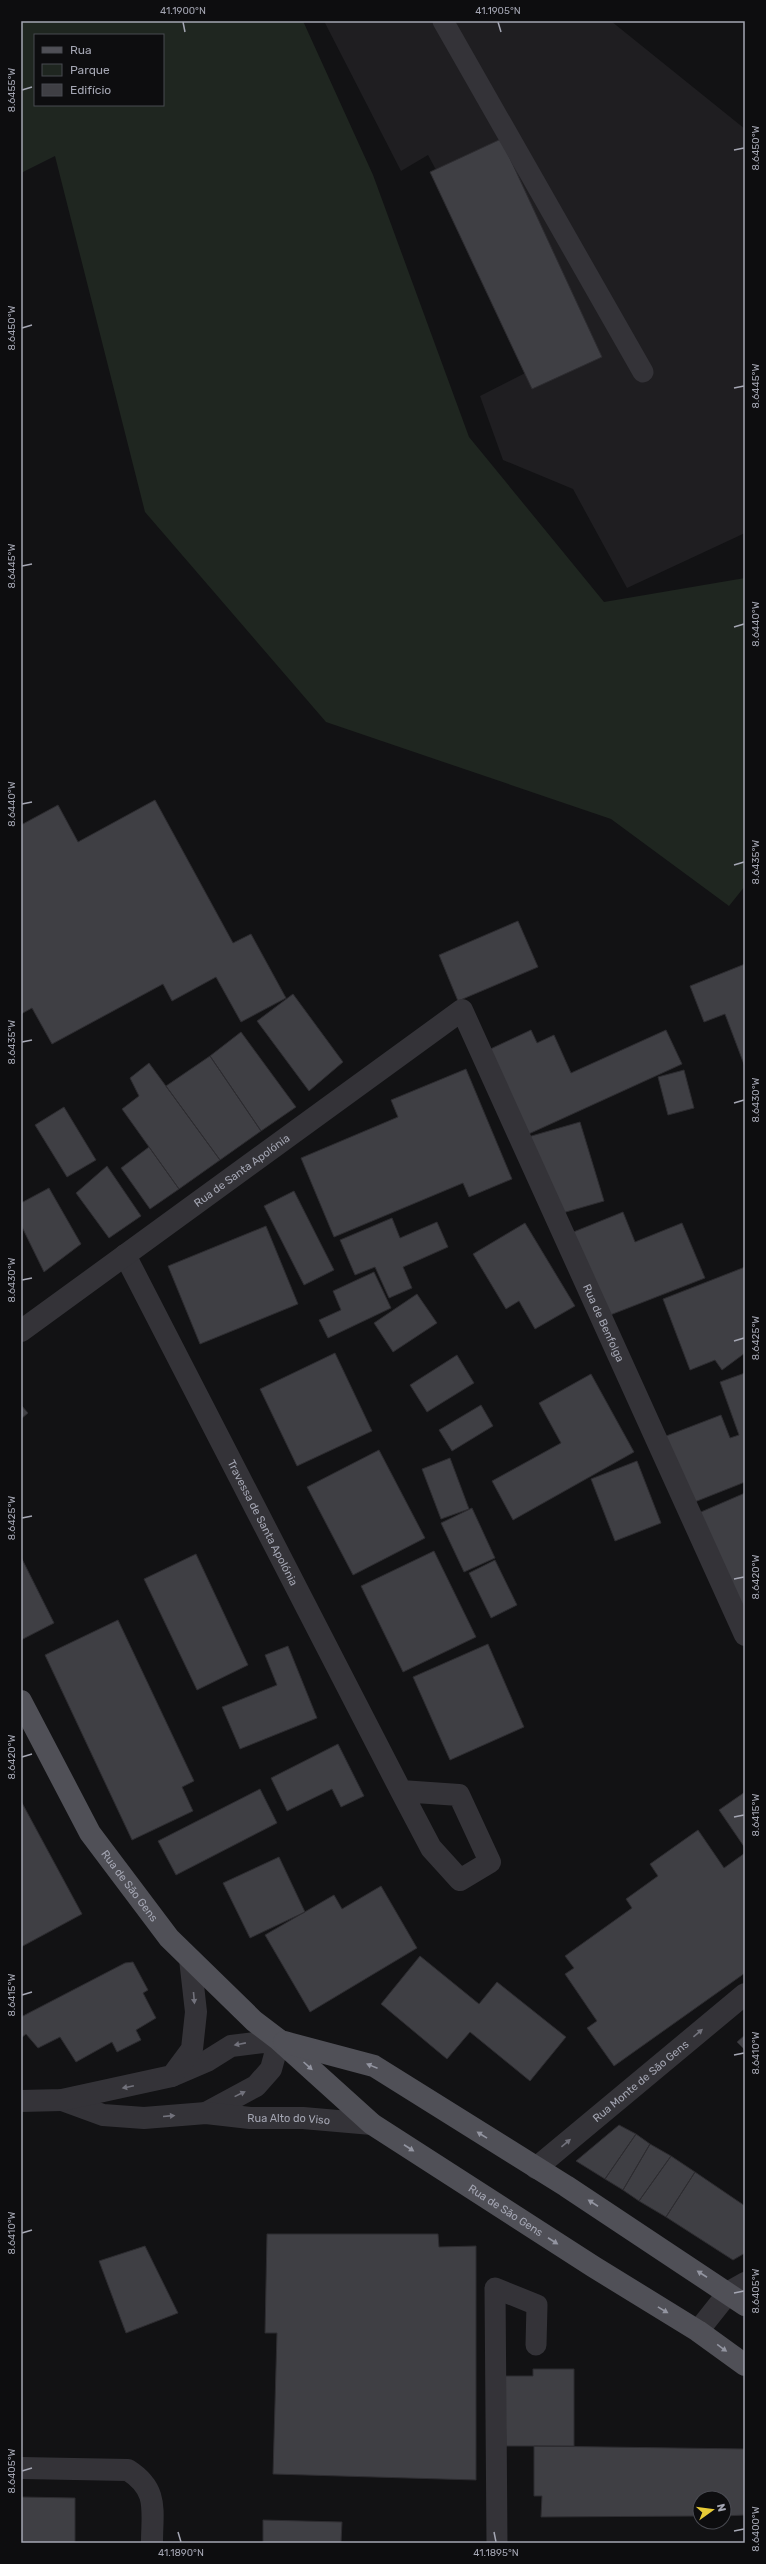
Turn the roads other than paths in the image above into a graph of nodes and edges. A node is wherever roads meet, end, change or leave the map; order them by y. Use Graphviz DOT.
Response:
graph roads {
  1 [pos="443,21"];
  2 [pos="644,372"];
  3 [pos="462,1010"];
  4 [pos="125,1255"];
  5 [pos="21,1331"];
  6 [pos="745,1635"];
  7 [pos="21,1701"];
  8 [pos="401,1791"];
  9 [pos="190,1959"];
  10 [pos="745,1994"];
  11 [pos="279,2040"];
  12 [pos="172,2076"];
  13 [pos="62,2100"];
  14 [pos="21,2101"];
  15 [pos="206,2113"];
  16 [pos="372,2124"];
  17 [pos="536,2168"];
  18 [pos="740,2293"];
  19 [pos="698,2331"];
  20 [pos="536,2345"];
  21 [pos="745,2365"];
  22 [pos="21,2468"];
  23 [pos="152,2543"];
  24 [pos="497,2543"];
  1 -- 2 [label="lane"];
  3 -- 4 [label="street, Rua de Santa Apolónia"];
  3 -- 6 [label="street, Rua de Benfolga"];
  4 -- 5 [label="street, Rua de Santa Apolónia"];
  4 -- 8 [label="street, Travessa de Santa Apolónia"];
  7 -- 9 [label="main road, Rua de São Gens"];
  9 -- 11 [label="main road, Rua de São Gens"];
  9 -- 12 [label="street, one-way"];
  17 -- 10 [label="street, Rua Monte de São Gens, one-way"];
  11 -- 12 [label="street, Rua Alto do Viso, one-way"];
  15 -- 11 [label="street, Rua Alto do Viso, one-way"];
  11 -- 16 [label="main road, Rua de São Gens, one-way"];
  17 -- 11 [label="main road, Rua de São Gens, one-way"];
  12 -- 13 [label="street, Rua Alto do Viso, one-way"];
  13 -- 14 [label="street, Rua Alto do Viso"];
  13 -- 15 [label="street, Rua Alto do Viso, one-way"];
  15 -- 16 [label="street, Rua Alto do Viso"];
  16 -- 19 [label="main road, Rua de São Gens, one-way"];
  18 -- 17 [label="main road, Rua de São Gens, one-way"];
  18 -- 19 [label="street"];
  19 -- 21 [label="main road, Rua de São Gens, one-way"];
  20 -- 24 [label="lane"];
  22 -- 23 [label="street"];
}
